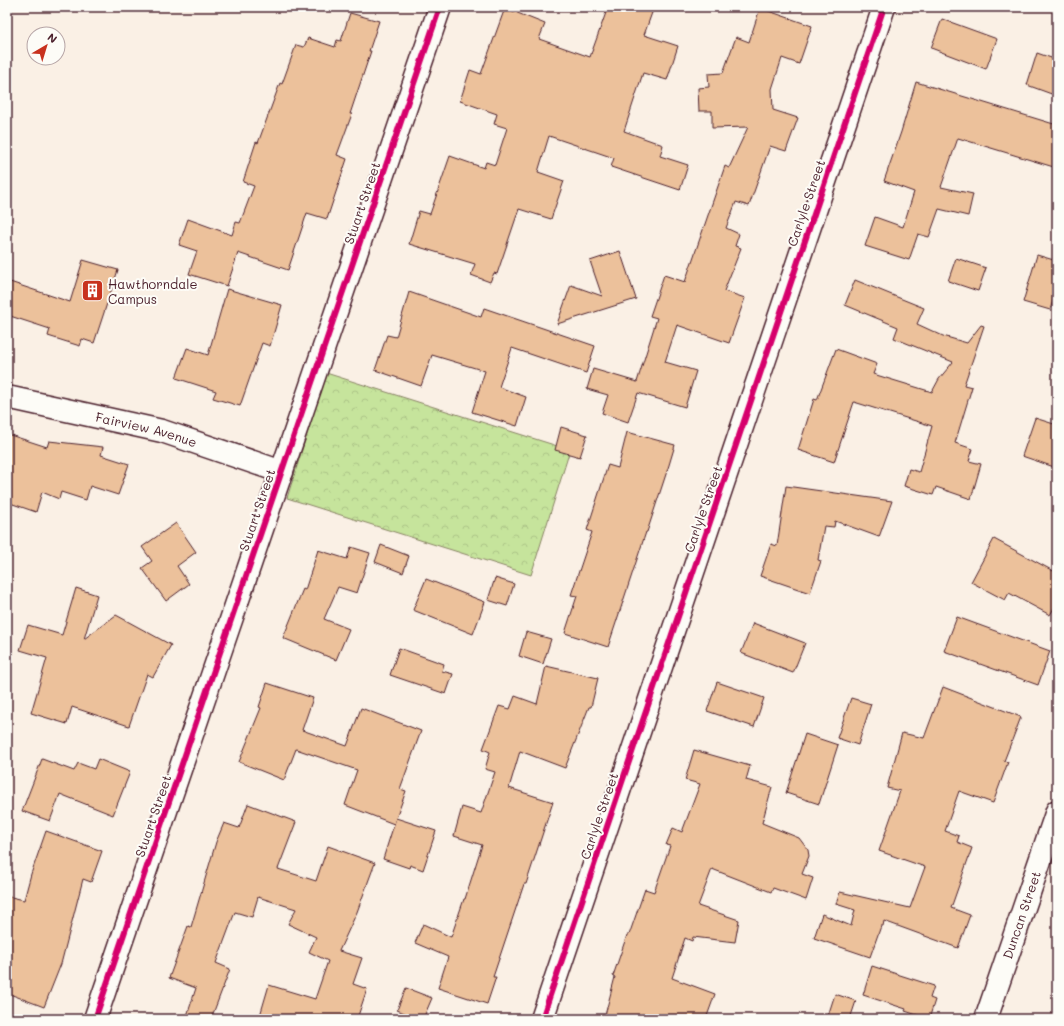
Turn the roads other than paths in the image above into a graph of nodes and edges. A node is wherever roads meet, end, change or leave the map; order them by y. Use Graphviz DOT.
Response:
graph roads {
  1 [pos="440,7"];
  2 [pos="884,7"];
  3 [pos="7,397"];
  4 [pos="282,472"];
  5 [pos="1057,811"];
  6 [pos="95,1019"];
  7 [pos="542,1019"];
  8 [pos="986,1019"];
  1 -- 4 [label="street, Stuart Street"];
  2 -- 7 [label="street, Carlyle Street"];
  3 -- 4 [label="street, Fairview Avenue"];
  4 -- 6 [label="street, Stuart Street"];
  5 -- 8 [label="street, Duncan Street"];
}
